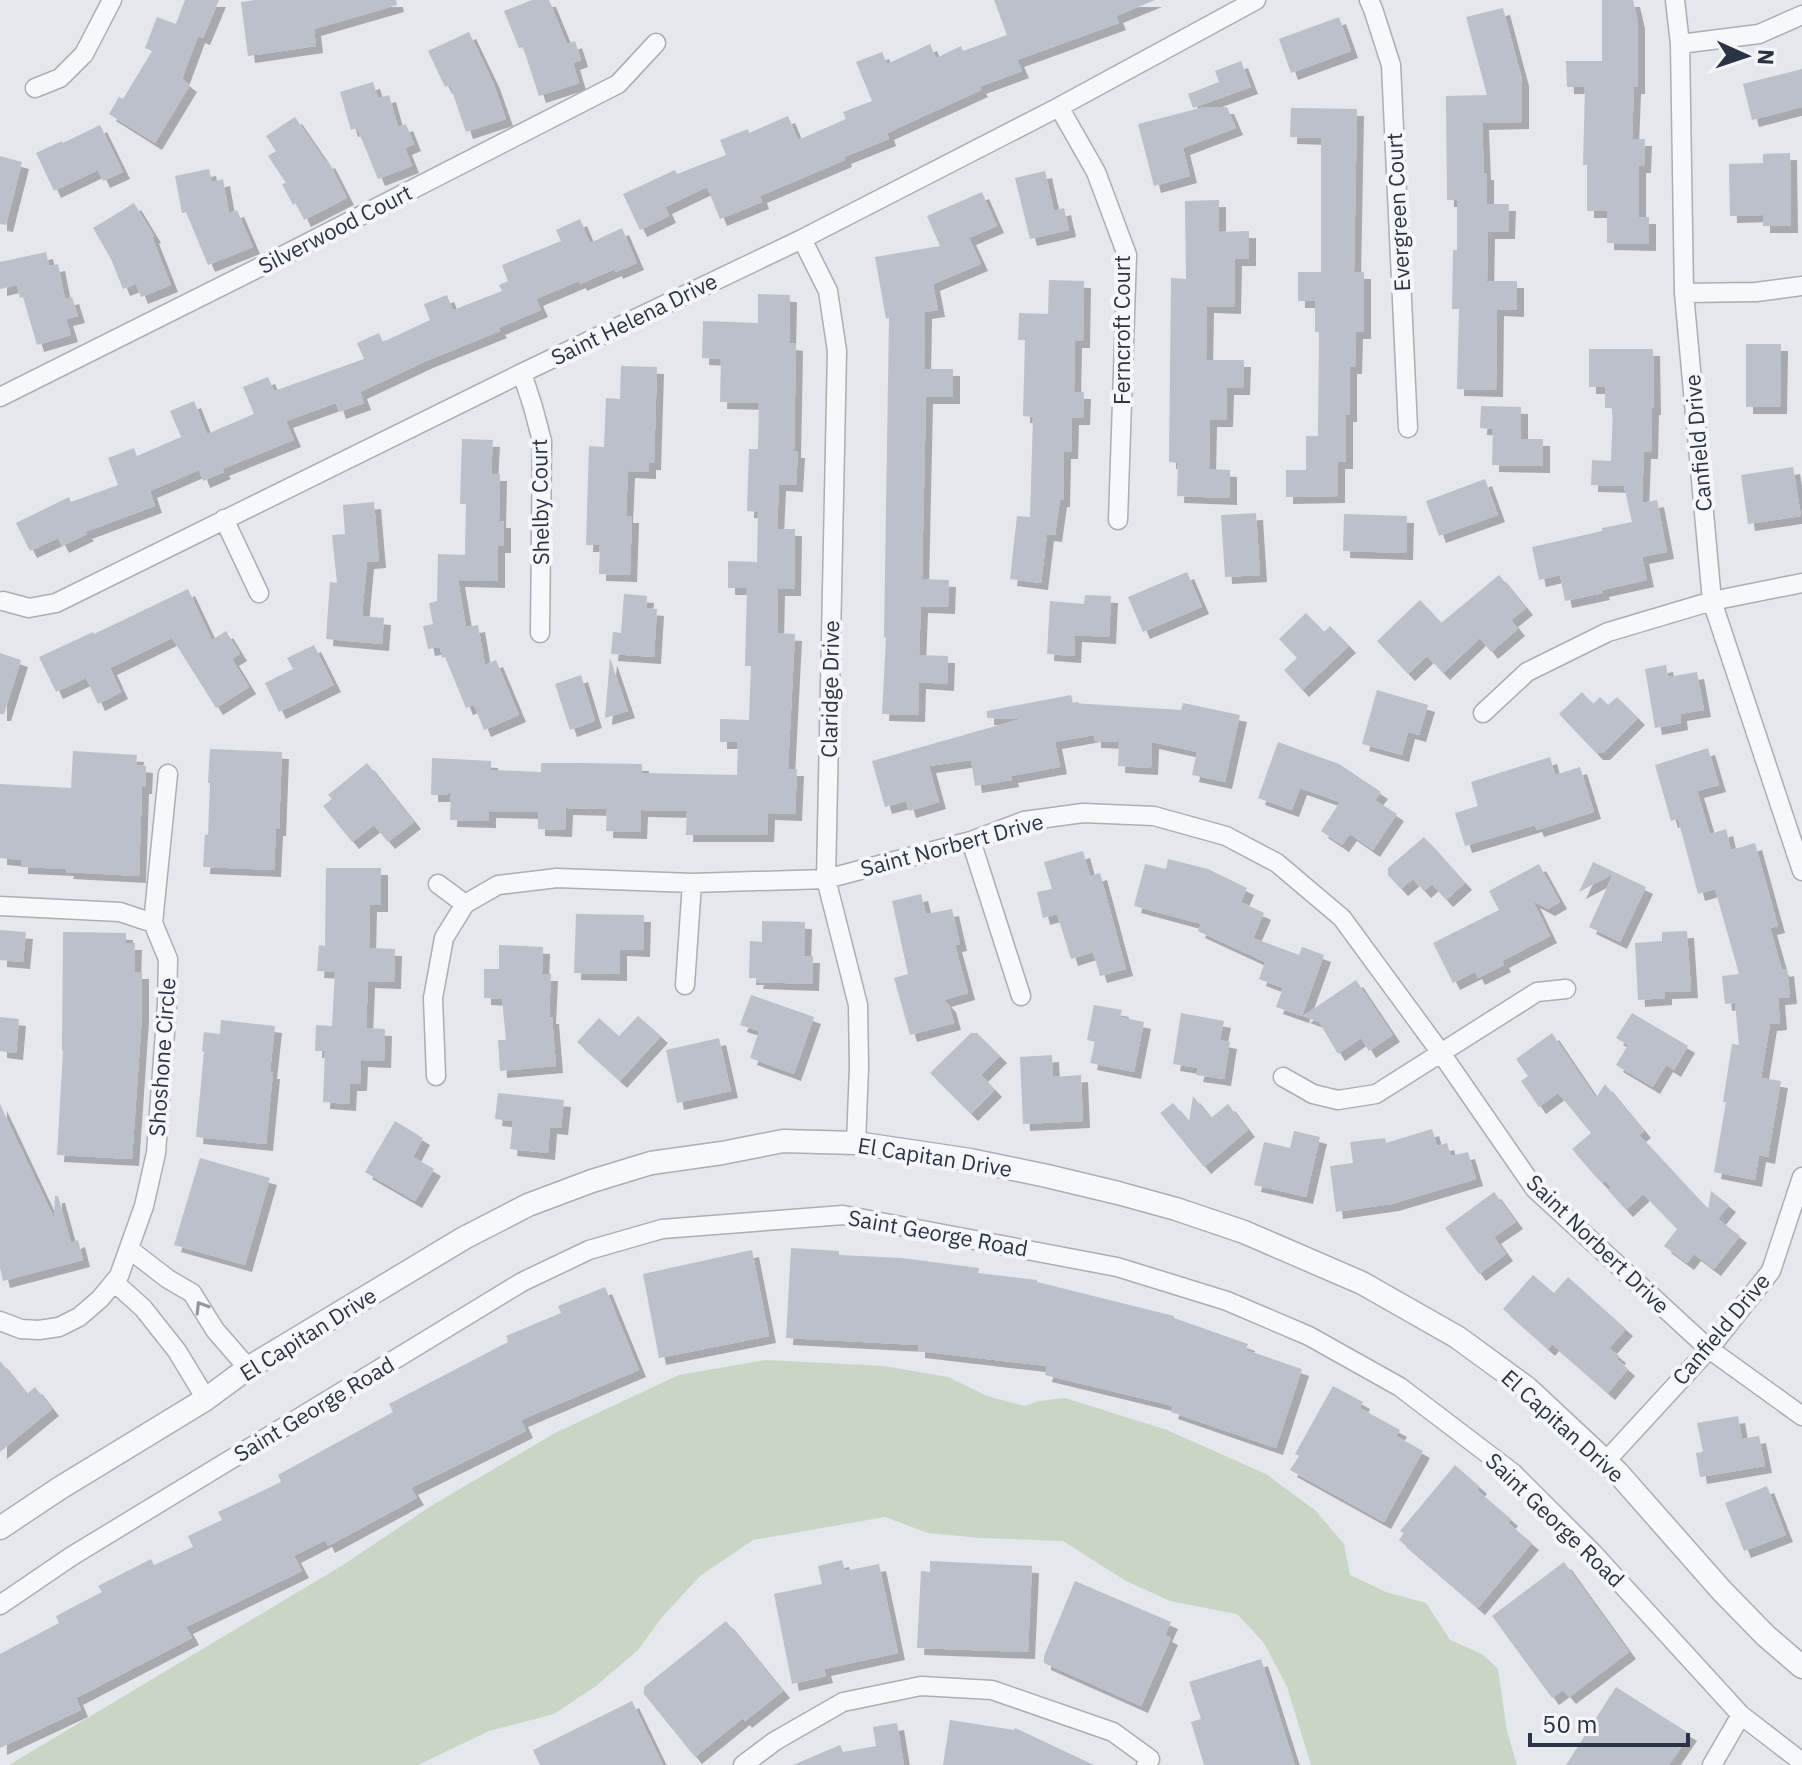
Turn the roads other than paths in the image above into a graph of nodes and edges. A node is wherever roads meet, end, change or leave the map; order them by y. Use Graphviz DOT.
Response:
graph roads {
  1 [pos="112,0"];
  2 [pos="1256,0"];
  3 [pos="1369,0"];
  4 [pos="1675,0"];
  5 [pos="1802,15"];
  6 [pos="656,43"];
  7 [pos="1680,44"];
  8 [pos="35,88"];
  9 [pos="1059,107"];
  10 [pos="802,239"];
  11 [pos="1802,286"];
  12 [pos="1684,293"];
  13 [pos="522,373"];
  14 [pos="0,397"];
  15 [pos="1408,428"];
  16 [pos="224,519"];
  17 [pos="1118,520"];
  18 [pos="1802,583"];
  19 [pos="259,593"];
  20 [pos="3,601"];
  21 [pos="1712,601"];
  22 [pos="540,633"];
  23 [pos="1483,713"];
  24 [pos="168,774"];
  25 [pos="971,841"];
  26 [pos="1802,871"];
  27 [pos="826,879"];
  28 [pos="692,883"];
  29 [pos="438,884"];
  30 [pos="465,904"];
  31 [pos="0,906"];
  32 [pos="153,923"];
  33 [pos="685,985"];
  34 [pos="1566,989"];
  35 [pos="1021,996"];
  36 [pos="1441,1053"];
  37 [pos="436,1076"];
  38 [pos="1283,1077"];
  39 [pos="856,1143"];
  40 [pos="1802,1177"];
  41 [pos="129,1249"];
  42 [pos="114,1282"];
  43 [pos="0,1321"];
  44 [pos="1709,1349"];
  45 [pos="248,1368"];
  46 [pos="206,1399"];
  47 [pos="1802,1416"];
  48 [pos="1605,1462"];
  49 [pos="0,1528"];
  50 [pos="0,1605"];
  51 [pos="1802,1667"];
  52 [pos="1741,1715"];
  53 [pos="1148,1762"];
  54 [pos="1802,1762"];
  55 [pos="743,1765"];
  56 [pos="1712,1765"];
  1 -- 8 [label="street"];
  2 -- 9 [label="street, Saint Helena Drive"];
  3 -- 15 [label="street, Evergreen Court"];
  4 -- 7 [label="street, Canfield Drive"];
  5 -- 7 [label="street"];
  6 -- 14 [label="street, Silverwood Court"];
  7 -- 12 [label="street, Canfield Drive"];
  9 -- 10 [label="street, Saint Helena Drive"];
  9 -- 17 [label="street, Ferncroft Court"];
  10 -- 13 [label="street, Saint Helena Drive"];
  10 -- 27 [label="street, Claridge Drive"];
  11 -- 12 [label="street"];
  12 -- 21 [label="street, Canfield Drive"];
  13 -- 16 [label="street, Saint Helena Drive"];
  13 -- 22 [label="street, Shelby Court"];
  16 -- 19 [label="street"];
  16 -- 20 [label="street, Saint Helena Drive"];
  18 -- 21 [label="street"];
  21 -- 23 [label="street"];
  21 -- 26 [label="street, Canfield Drive"];
  24 -- 32 [label="street"];
  25 -- 27 [label="street, Saint Norbert Drive"];
  25 -- 35 [label="street"];
  25 -- 36 [label="street, Saint Norbert Drive"];
  27 -- 28 [label="street, Saint Norbert Drive"];
  27 -- 39 [label="street, Claridge Drive"];
  28 -- 30 [label="street, Saint Norbert Drive"];
  28 -- 33 [label="street"];
  29 -- 30 [label="street"];
  30 -- 37 [label="street, Saint Norbert Drive"];
  31 -- 32 [label="street"];
  32 -- 41 [label="street, Shoshone Circle"];
  34 -- 36 [label="street"];
  36 -- 38 [label="street"];
  36 -- 44 [label="street, Saint Norbert Drive"];
  39 -- 45 [label="street, El Capitan Drive"];
  39 -- 48 [label="street, El Capitan Drive"];
  40 -- 44 [label="street, Canfield Drive"];
  41 -- 42 [label="street, Shoshone Circle"];
  45 -- 41 [label="street, one-way"];
  42 -- 43 [label="street, Shoshone Circle"];
  42 -- 46 [label="street"];
  44 -- 47 [label="street, Saint Norbert Drive"];
  44 -- 48 [label="street, Canfield Drive"];
  45 -- 46 [label="street, El Capitan Drive"];
  46 -- 49 [label="street, El Capitan Drive"];
  48 -- 51 [label="street, El Capitan Drive"];
  50 -- 52 [label="street, Saint George Road"];
  52 -- 54 [label="street, Saint George Road"];
  52 -- 56 [label="street"];
  53 -- 55 [label="street"];
}
